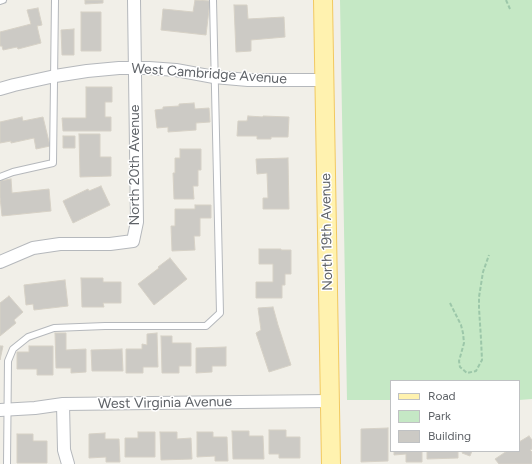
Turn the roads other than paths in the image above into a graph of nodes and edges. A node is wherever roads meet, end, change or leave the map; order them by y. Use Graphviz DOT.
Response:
graph roads {
  1 [pos="56,0"];
  2 [pos="134,0"];
  3 [pos="213,0"];
  4 [pos="323,0"];
  5 [pos="134,68"];
  6 [pos="55,76"];
  7 [pos="214,77"];
  8 [pos="325,80"];
  9 [pos="0,89"];
  10 [pos="0,177"];
  11 [pos="0,262"];
  12 [pos="330,401"];
  13 [pos="63,404"];
  14 [pos="4,410"];
  15 [pos="7,464"];
  16 [pos="68,464"];
  17 [pos="330,464"];
  1 -- 6 [label="lane"];
  2 -- 5 [label="street, North 20th Avenue"];
  3 -- 7 [label="lane"];
  4 -- 8 [label="main road, North 19th Avenue"];
  5 -- 6 [label="street, West Cambridge Avenue"];
  5 -- 7 [label="street, West Cambridge Avenue"];
  5 -- 11 [label="street, North 20th Avenue"];
  6 -- 9 [label="street, West Cambridge Avenue"];
  6 -- 10 [label="lane"];
  7 -- 8 [label="street, West Cambridge Avenue"];
  7 -- 14 [label="lane"];
  8 -- 12 [label="main road, North 19th Avenue"];
  12 -- 13 [label="street, West Virginia Avenue"];
  12 -- 17 [label="main road, North 19th Avenue"];
  13 -- 14 [label="street, West Virginia Avenue"];
  13 -- 16 [label="street"];
  14 -- 15 [label="lane"];
}
